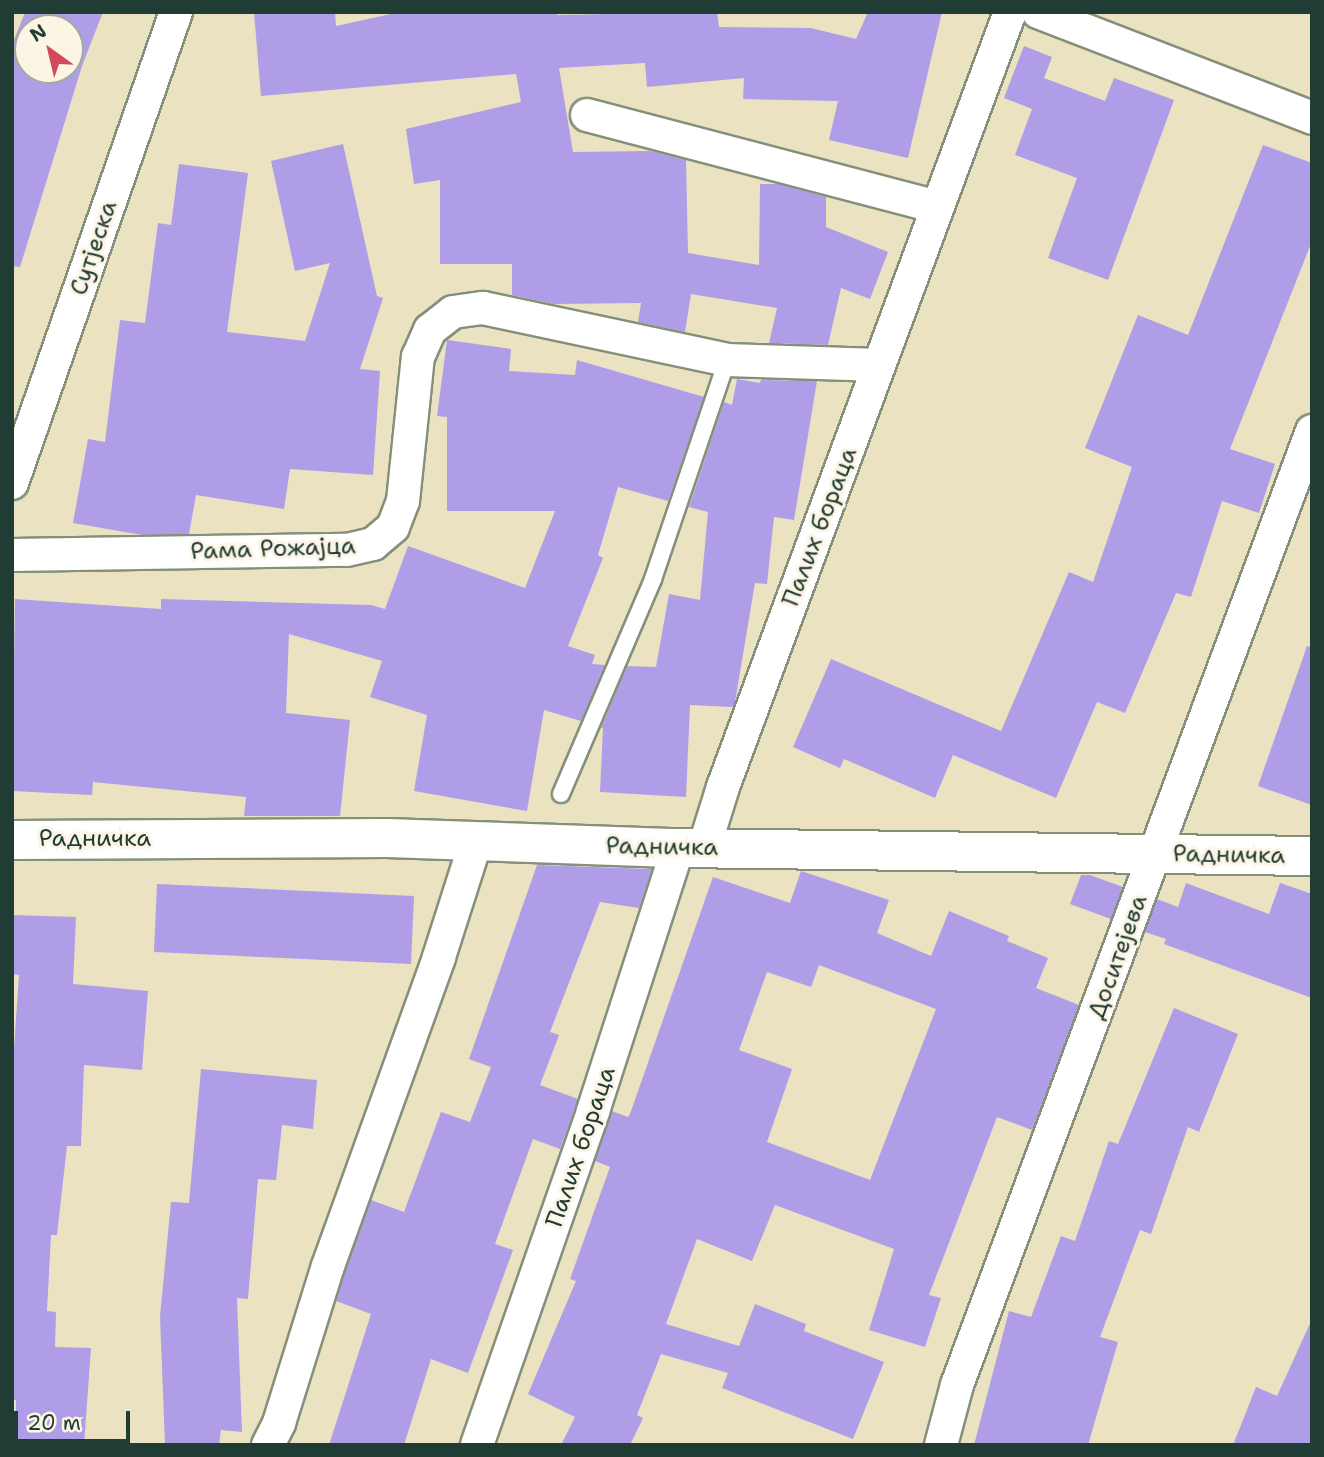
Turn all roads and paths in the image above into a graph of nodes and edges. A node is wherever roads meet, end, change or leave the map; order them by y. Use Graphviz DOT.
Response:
graph roads {
  1 [pos="176,12"];
  2 [pos="1010,12"];
  3 [pos="1038,12"];
  4 [pos="587,116"];
  5 [pos="1312,118"];
  6 [pos="937,207"];
  7 [pos="727,360"];
  8 [pos="879,365"];
  9 [pos="1312,431"];
  10 [pos="12,483"];
  11 [pos="12,555"];
  12 [pos="561,794"];
  13 [pos="12,840"];
  14 [pos="475,841"];
  15 [pos="691,848"];
  16 [pos="1156,854"];
  17 [pos="1312,856"];
  18 [pos="268,1445"];
  19 [pos="477,1445"];
  20 [pos="941,1445"];
  1 -- 10 [label="street, Сутјеска"];
  2 -- 6 [label="street, Палих бораца"];
  3 -- 5 [label="street"];
  4 -- 6 [label="street"];
  6 -- 8 [label="street, Палих бораца"];
  7 -- 8 [label="street, Рама Рожајца"];
  7 -- 11 [label="street, Рама Рожајца"];
  7 -- 12 [label="lane"];
  8 -- 15 [label="street, Палих бораца"];
  9 -- 16 [label="street, Доситејева"];
  13 -- 14 [label="street, Радничка"];
  14 -- 15 [label="street, Радничка"];
  14 -- 18 [label="street"];
  15 -- 16 [label="street, Радничка"];
  15 -- 19 [label="street, Палих бораца"];
  16 -- 17 [label="street, Радничка"];
  16 -- 20 [label="street, Доситејева"];
}
